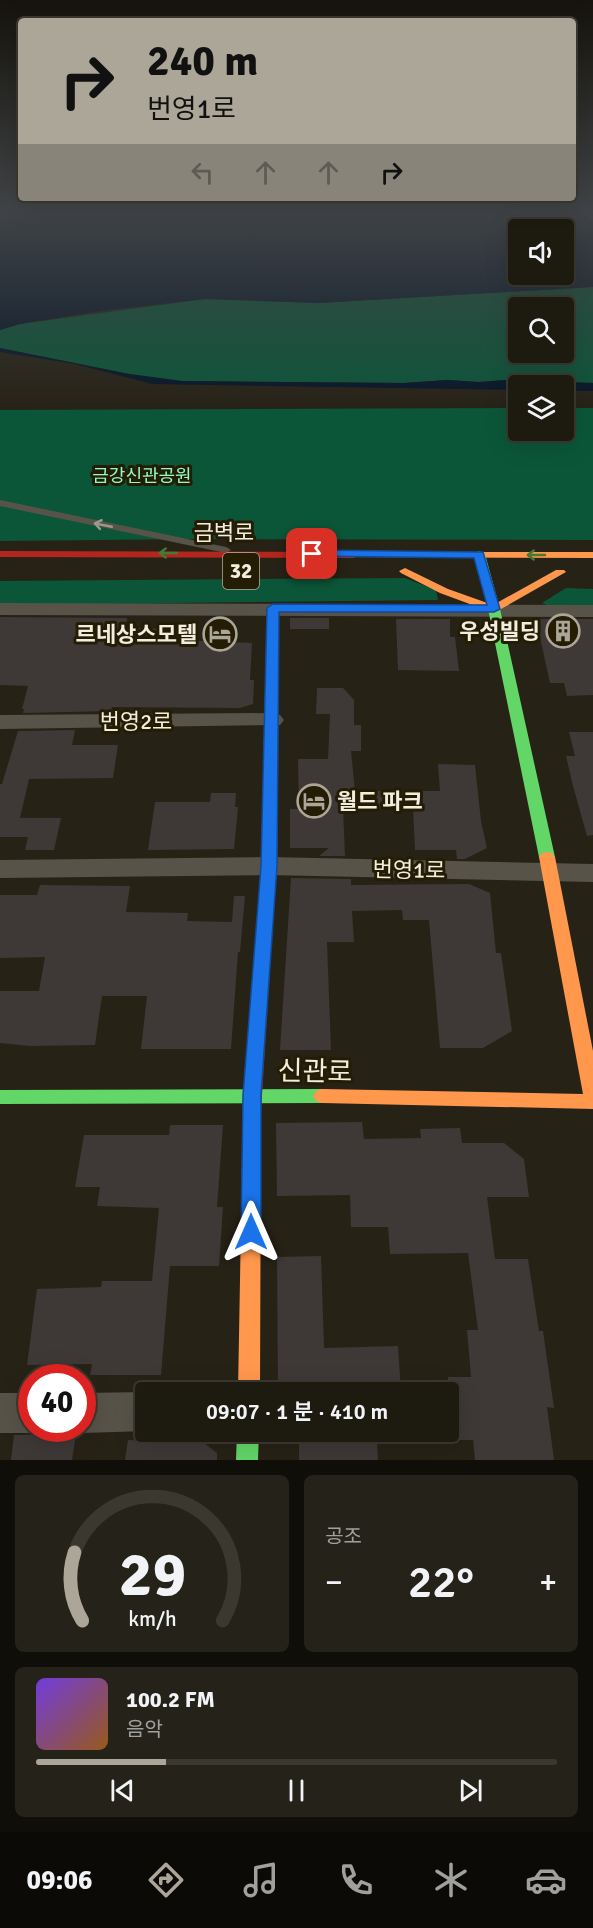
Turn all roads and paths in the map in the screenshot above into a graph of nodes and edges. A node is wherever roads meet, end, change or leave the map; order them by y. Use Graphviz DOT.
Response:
graph roads {
  1 [pos="0,503"];
  2 [pos="242,553"];
  3 [pos="0,554"];
  4 [pos="479,554"];
  5 [pos="593,555"];
  6 [pos="438,571"];
  7 [pos="476,571"];
  8 [pos="498,571"];
  9 [pos="531,571"];
  10 [pos="273,608"];
  11 [pos="0,609"];
  12 [pos="494,609"];
  13 [pos="593,611"];
  14 [pos="272,720"];
  15 [pos="0,722"];
  16 [pos="269,866"];
  17 [pos="0,869"];
  18 [pos="550,873"];
  19 [pos="593,873"];
  20 [pos="252,1095"];
  21 [pos="0,1097"];
  22 [pos="593,1097"];
  23 [pos="593,1102"];
  24 [pos="249,1382"];
  25 [pos="135,1412"];
  26 [pos="0,1413"];
  27 [pos="18,1413"];
  28 [pos="96,1413"];
  29 [pos="248,1442"];
  30 [pos="247,1460"];
  2 -- 1 [label="lane, one-way"];
  2 -- 3 [label="main road, 금벽로 / 32, one-way"];
  2 -- 4 [label="main road, 금벽로 / 32"];
  5 -- 4 [label="main road, 금벽로 / 32, one-way"];
  4 -- 7 [label="main road"];
  6 -- 12 [label="main road"];
  7 -- 8 [label="main road"];
  7 -- 12 [label="main road"];
  9 -- 12 [label="main road"];
  10 -- 11 [label="street"];
  10 -- 12 [label="street"];
  10 -- 14 [label="main road"];
  12 -- 13 [label="street"];
  12 -- 18 [label="main road"];
  14 -- 15 [label="street, 번영2로"];
  14 -- 16 [label="main road"];
  16 -- 17 [label="street"];
  16 -- 18 [label="street, 번영1로"];
  16 -- 20 [label="main road"];
  18 -- 19 [label="street, 번영1로"];
  18 -- 22 [label="main road"];
  20 -- 21 [label="main road, 신관로"];
  20 -- 23 [label="main road, 신관로"];
  20 -- 24 [label="main road"];
  25 -- 28 [label="street"];
  26 -- 27 [label="street"];
  29 -- 30 [label="main road"];
}
